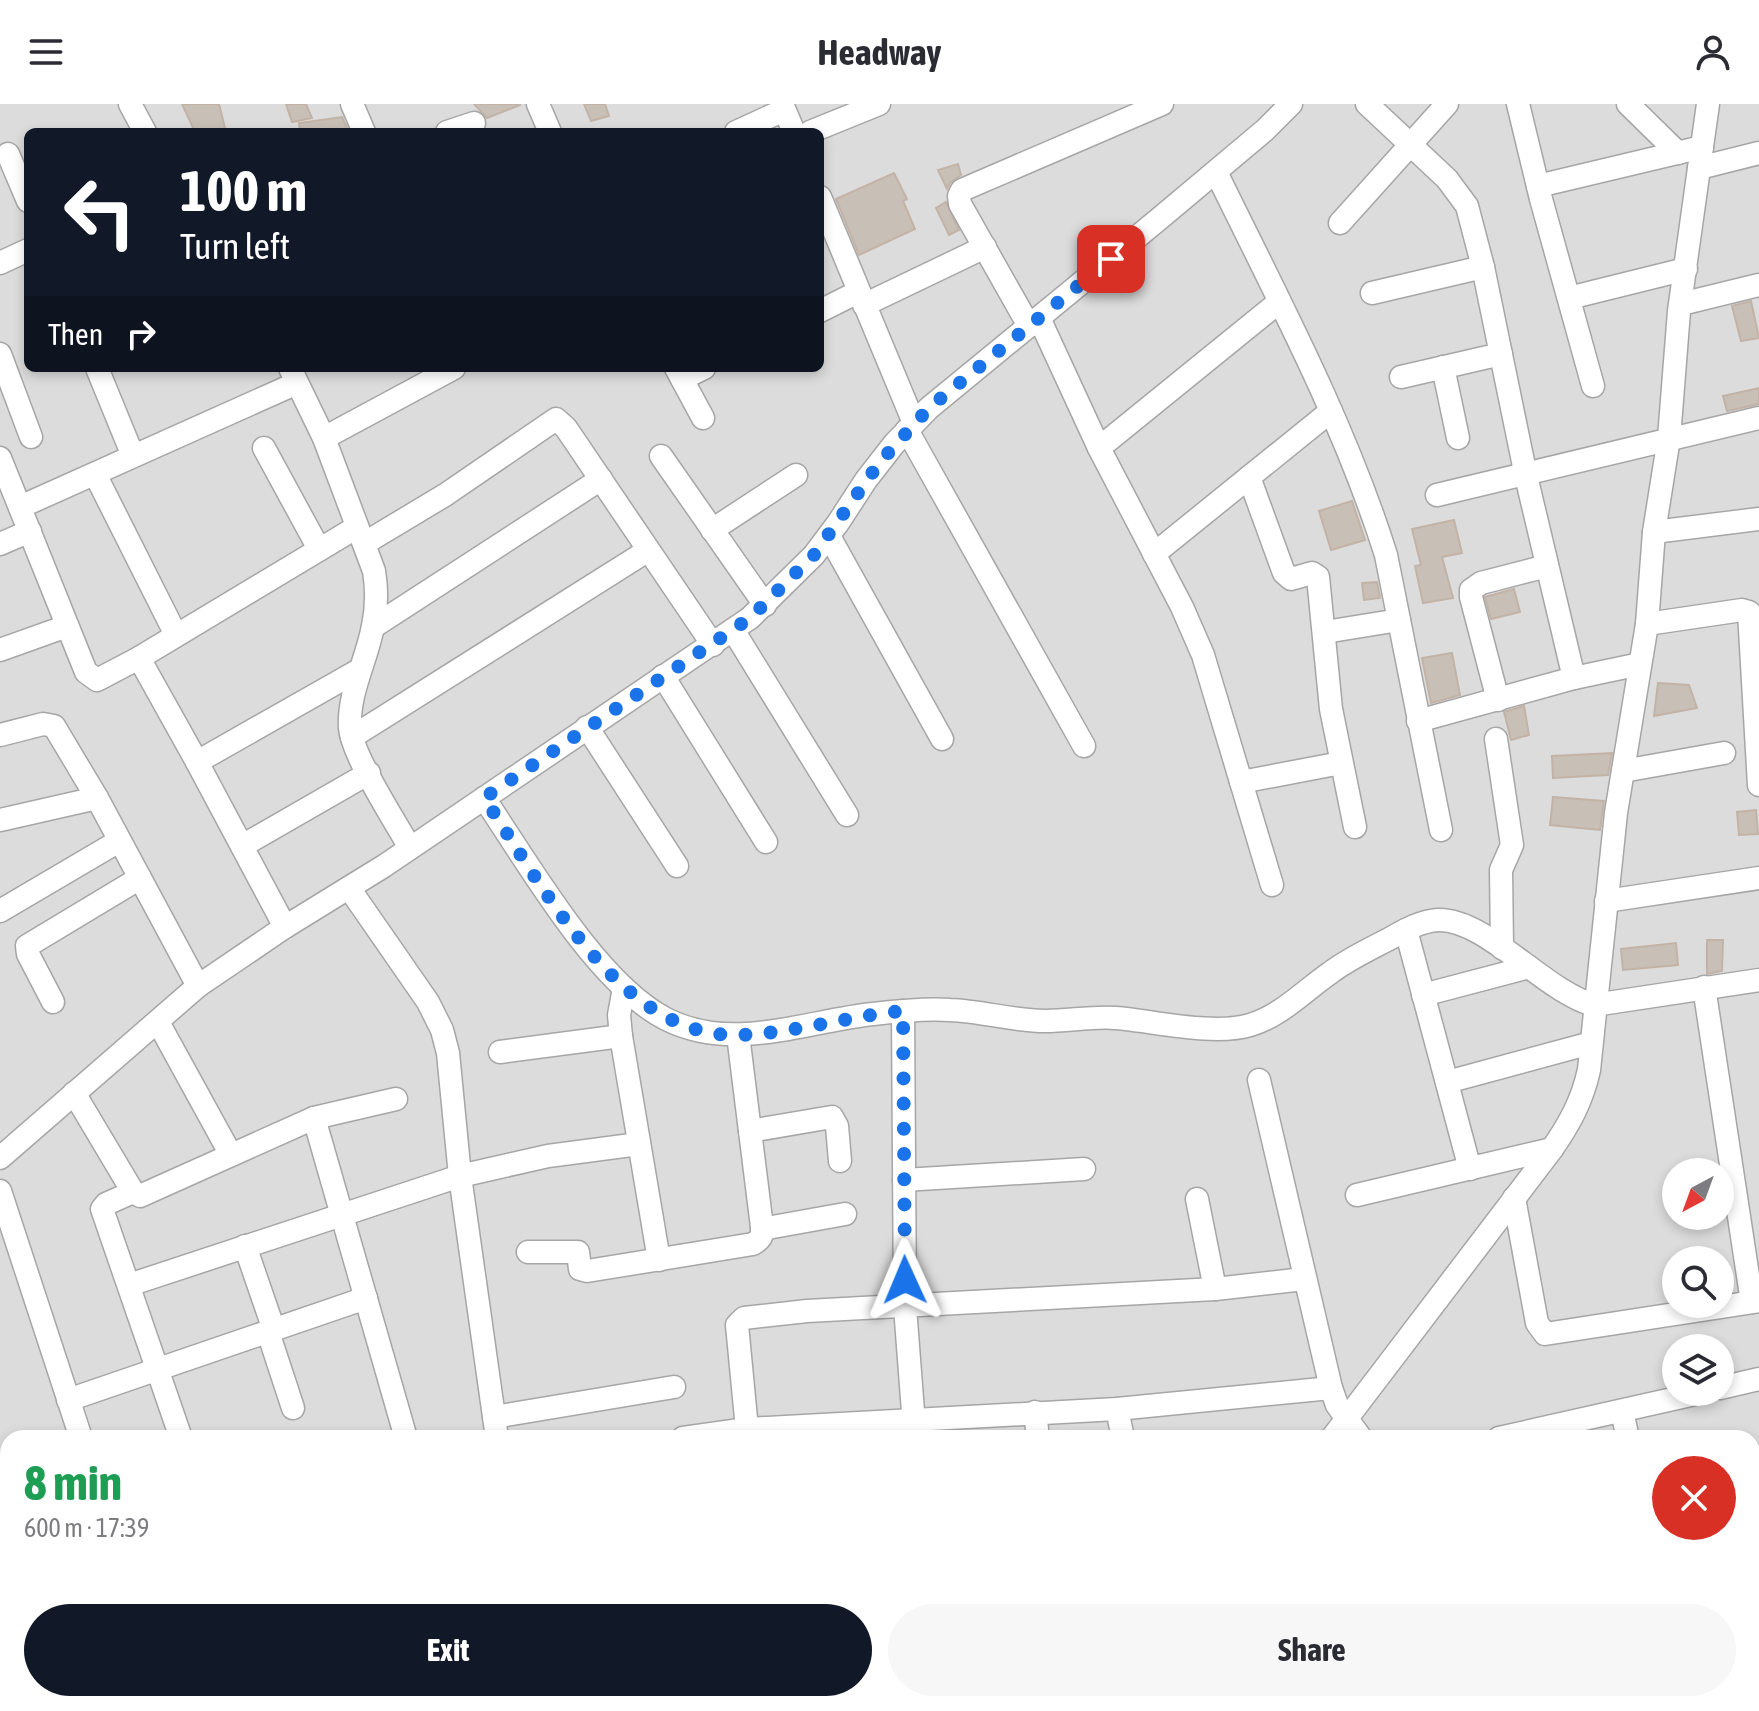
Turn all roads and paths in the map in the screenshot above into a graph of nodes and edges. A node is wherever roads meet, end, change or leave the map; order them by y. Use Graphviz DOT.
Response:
graph roads {
  1 [pos="130,104"];
  2 [pos="352,104"];
  3 [pos="538,104"];
  4 [pos="879,104"];
  5 [pos="1162,104"];
  6 [pos="1291,104"];
  7 [pos="1367,104"];
  8 [pos="1447,104"];
  9 [pos="1518,104"];
  10 [pos="1628,104"];
  11 [pos="1708,104"];
  12 [pos="783,107"];
  13 [pos="474,123"];
  14 [pos="143,128"];
  15 [pos="362,128"];
  16 [pos="459,128"];
  17 [pos="548,128"];
  18 [pos="744,128"];
  19 [pos="792,128"];
  20 [pos="820,128"];
  21 [pos="1411,146"];
  22 [pos="1678,153"];
  23 [pos="1759,153"];
  24 [pos="8,154"];
  25 [pos="1701,158"];
  26 [pos="1216,172"];
  27 [pos="1538,186"];
  28 [pos="24,192"];
  29 [pos="824,207"];
  30 [pos="1340,223"];
  31 [pos="985,247"];
  32 [pos="24,252"];
  33 [pos="0,263"];
  34 [pos="1483,267"];
  35 [pos="1686,269"];
  36 [pos="1759,285"];
  37 [pos="1372,293"];
  38 [pos="1569,298"];
  39 [pos="861,299"];
  40 [pos="1279,302"];
  41 [pos="1681,304"];
  42 [pos="824,310"];
  43 [pos="1034,322"];
  44 [pos="0,354"];
  45 [pos="1501,354"];
  46 [pos="1443,367"];
  47 [pos="100,372"];
  48 [pos="447,372"];
  49 [pos="679,373"];
  50 [pos="293,376"];
  51 [pos="1401,377"];
  52 [pos="1593,386"];
  53 [pos="1331,411"];
  54 [pos="703,418"];
  55 [pos="1759,418"];
  56 [pos="910,427"];
  57 [pos="31,437"];
  58 [pos="324,438"];
  59 [pos="1458,438"];
  60 [pos="1669,438"];
  61 [pos="264,448"];
  62 [pos="1099,448"];
  63 [pos="133,456"];
  64 [pos="661,456"];
  65 [pos="0,458"];
  66 [pos="95,474"];
  67 [pos="796,475"];
  68 [pos="1526,476"];
  69 [pos="1249,477"];
  70 [pos="601,479"];
  71 [pos="1437,495"];
  72 [pos="20,507"];
  73 [pos="1759,519"];
  74 [pos="712,530"];
  75 [pos="30,531"];
  76 [pos="1654,532"];
  77 [pos="361,535"];
  78 [pos="829,536"];
  79 [pos="0,544"];
  80 [pos="319,549"];
  81 [pos="647,551"];
  82 [pos="1154,554"];
  83 [pos="1547,566"];
  84 [pos="765,605"];
  85 [pos="1399,620"];
  86 [pos="1647,624"];
  87 [pos="67,626"];
  88 [pos="373,627"];
  89 [pos="733,630"];
  90 [pos="1325,632"];
  91 [pos="176,635"];
  92 [pos="713,645"];
  93 [pos="0,650"];
  94 [pos="139,658"];
  95 [pos="1640,664"];
  96 [pos="359,670"];
  97 [pos="663,676"];
  98 [pos="1574,678"];
  99 [pos="1498,700"];
  100 [pos="1418,721"];
  101 [pos="587,727"];
  102 [pos="0,735"];
  103 [pos="352,737"];
  104 [pos="942,739"];
  105 [pos="1496,739"];
  106 [pos="1084,746"];
  107 [pos="1724,753"];
  108 [pos="197,762"];
  109 [pos="1341,763"];
  110 [pos="1623,771"];
  111 [pos="369,773"];
  112 [pos="1241,782"];
  113 [pos="1759,785"];
  114 [pos="97,798"];
  115 [pos="484,798"];
  116 [pos="847,815"];
  117 [pos="0,820"];
  118 [pos="1355,827"];
  119 [pos="1441,830"];
  120 [pos="119,841"];
  121 [pos="766,842"];
  122 [pos="242,846"];
  123 [pos="410,848"];
  124 [pos="677,866"];
  125 [pos="140,878"];
  126 [pos="1759,878"];
  127 [pos="1272,885"];
  128 [pos="349,888"];
  129 [pos="1606,901"];
  130 [pos="0,911"];
  131 [pos="285,927"];
  132 [pos="1406,930"];
  133 [pos="1502,948"];
  134 [pos="1529,967"];
  135 [pos="1759,980"];
  136 [pos="198,986"];
  137 [pos="1704,987"];
  138 [pos="624,988"];
  139 [pos="1423,995"];
  140 [pos="53,1002"];
  141 [pos="1594,1005"];
  142 [pos="903,1011"];
  143 [pos="158,1022"];
  144 [pos="738,1035"];
  145 [pos="621,1036"];
  146 [pos="1591,1043"];
  147 [pos="500,1052"];
  148 [pos="1259,1080"];
  149 [pos="1447,1082"];
  150 [pos="74,1093"];
  151 [pos="396,1099"];
  152 [pos="314,1118"];
  153 [pos="750,1131"];
  154 [pos="639,1144"];
  155 [pos="1552,1149"];
  156 [pos="231,1155"];
  157 [pos="0,1158"];
  158 [pos="840,1161"];
  159 [pos="1084,1169"];
  160 [pos="1470,1169"];
  161 [pos="460,1176"];
  162 [pos="904,1180"];
  163 [pos="0,1191"];
  164 [pos="133,1192"];
  165 [pos="1357,1195"];
  166 [pos="1514,1198"];
  167 [pos="1197,1199"];
  168 [pos="342,1214"];
  169 [pos="845,1214"];
  170 [pos="762,1229"];
  171 [pos="245,1246"];
  172 [pos="528,1252"];
  173 [pos="659,1260"];
  174 [pos="1304,1279"];
  175 [pos="129,1285"];
  176 [pos="1215,1289"];
  177 [pos="366,1298"];
  178 [pos="1755,1301"];
  179 [pos="905,1307"];
  180 [pos="271,1331"];
  181 [pos="157,1370"];
  182 [pos="1759,1379"];
  183 [pos="1734,1385"];
  184 [pos="674,1387"];
  185 [pos="1331,1388"];
  186 [pos="68,1400"];
  187 [pos="1662,1402"];
  188 [pos="293,1408"];
  189 [pos="1117,1409"];
  190 [pos="1035,1412"];
  191 [pos="1622,1412"];
  192 [pos="1347,1418"];
  193 [pos="495,1427"];
  194 [pos="747,1429"];
  195 [pos="914,1429"];
  196 [pos="78,1430"];
  197 [pos="178,1430"];
  198 [pos="404,1430"];
  199 [pos="740,1430"];
  200 [pos="1037,1430"];
  201 [pos="1121,1430"];
  202 [pos="1338,1430"];
  203 [pos="1355,1430"];
  204 [pos="1538,1430"];
  205 [pos="1626,1430"];
  1 -- 14 [label="street"];
  2 -- 15 [label="street"];
  3 -- 17 [label="street"];
  4 -- 20 [label="street"];
  5 -- 31 [label="street"];
  6 -- 26 [label="street"];
  7 -- 21 [label="street"];
  8 -- 21 [label="street"];
  9 -- 27 [label="street"];
  10 -- 22 [label="street"];
  11 -- 25 [label="street"];
  12 -- 18 [label="street"];
  12 -- 19 [label="street"];
  13 -- 16 [label="street"];
  21 -- 30 [label="street"];
  21 -- 34 [label="street"];
  22 -- 25 [label="street"];
  22 -- 27 [label="street"];
  23 -- 25 [label="street"];
  24 -- 28 [label="street"];
  25 -- 35 [label="street"];
  26 -- 40 [label="street"];
  26 -- 43 [label="street"];
  27 -- 38 [label="street"];
  29 -- 39 [label="street"];
  31 -- 39 [label="street"];
  31 -- 43 [label="street"];
  32 -- 33 [label="street"];
  34 -- 37 [label="street"];
  34 -- 45 [label="street"];
  35 -- 38 [label="street"];
  35 -- 41 [label="street"];
  36 -- 41 [label="street"];
  38 -- 52 [label="street"];
  39 -- 42 [label="street"];
  39 -- 56 [label="street"];
  40 -- 53 [label="street"];
  40 -- 62 [label="street"];
  41 -- 60 [label="street"];
  43 -- 56 [label="street"];
  43 -- 62 [label="street"];
  44 -- 57 [label="street"];
  45 -- 46 [label="street"];
  45 -- 68 [label="street"];
  46 -- 51 [label="street"];
  46 -- 59 [label="street"];
  47 -- 63 [label="street"];
  48 -- 58 [label="street"];
  49 -- 54 [label="street"];
  50 -- 58 [label="street"];
  50 -- 63 [label="street"];
  53 -- 69 [label="street"];
  53 -- 85 [label="street"];
  55 -- 60 [label="street"];
  56 -- 78 [label="street"];
  56 -- 106 [label="street"];
  58 -- 77 [label="street"];
  60 -- 68 [label="street"];
  60 -- 76 [label="street"];
  61 -- 80 [label="street"];
  62 -- 82 [label="street"];
  63 -- 66 [label="street"];
  64 -- 74 [label="street"];
  65 -- 72 [label="street"];
  66 -- 72 [label="street"];
  66 -- 91 [label="street"];
  67 -- 74 [label="street"];
  68 -- 71 [label="street"];
  68 -- 83 [label="street"];
  69 -- 82 [label="street"];
  69 -- 90 [label="street"];
  70 -- 77 [label="street"];
  70 -- 81 [label="street"];
  70 -- 88 [label="street"];
  72 -- 75 [label="street"];
  73 -- 76 [label="street"];
  74 -- 84 [label="street"];
  75 -- 79 [label="street"];
  75 -- 87 [label="street"];
  76 -- 86 [label="street"];
  77 -- 80 [label="street"];
  77 -- 88 [label="street"];
  78 -- 84 [label="street"];
  78 -- 104 [label="street"];
  80 -- 91 [label="street"];
  81 -- 92 [label="street"];
  81 -- 103 [label="street"];
  82 -- 112 [label="street"];
  83 -- 98 [label="street"];
  83 -- 99 [label="street"];
  84 -- 89 [label="street"];
  85 -- 90 [label="street"];
  85 -- 100 [label="street"];
  86 -- 95 [label="street"];
  86 -- 113 [label="street"];
  87 -- 93 [label="street"];
  87 -- 94 [label="street"];
  88 -- 96 [label="street"];
  89 -- 92 [label="street"];
  89 -- 116 [label="street"];
  90 -- 109 [label="street"];
  91 -- 94 [label="street"];
  92 -- 97 [label="street"];
  94 -- 108 [label="street"];
  95 -- 98 [label="street"];
  95 -- 110 [label="street"];
  96 -- 103 [label="street"];
  96 -- 108 [label="street"];
  97 -- 101 [label="street"];
  97 -- 121 [label="street"];
  98 -- 99 [label="street"];
  99 -- 100 [label="street"];
  100 -- 119 [label="street"];
  101 -- 115 [label="street"];
  101 -- 124 [label="street"];
  102 -- 114 [label="street"];
  103 -- 111 [label="street"];
  105 -- 133 [label="street"];
  107 -- 110 [label="street"];
  108 -- 122 [label="street"];
  109 -- 112 [label="street"];
  109 -- 118 [label="street"];
  110 -- 129 [label="street"];
  111 -- 122 [label="street"];
  111 -- 123 [label="street"];
  112 -- 127 [label="street"];
  114 -- 117 [label="street"];
  114 -- 120 [label="street"];
  115 -- 123 [label="street"];
  115 -- 138 [label="street"];
  120 -- 125 [label="street"];
  120 -- 130 [label="street"];
  122 -- 131 [label="street"];
  123 -- 128 [label="street"];
  125 -- 136 [label="street"];
  125 -- 140 [label="street"];
  126 -- 129 [label="street"];
  128 -- 131 [label="street"];
  128 -- 161 [label="street"];
  129 -- 141 [label="street"];
  131 -- 136 [label="street"];
  132 -- 133 [label="street"];
  132 -- 139 [label="street"];
  132 -- 142 [label="street"];
  133 -- 134 [label="street"];
  134 -- 139 [label="street"];
  134 -- 141 [label="street"];
  135 -- 137 [label="street"];
  136 -- 143 [label="street"];
  137 -- 141 [label="street"];
  137 -- 178 [label="street"];
  138 -- 144 [label="street"];
  138 -- 145 [label="street"];
  139 -- 149 [label="street"];
  141 -- 146 [label="street"];
  142 -- 144 [label="street"];
  142 -- 162 [label="street"];
  143 -- 150 [label="street"];
  143 -- 156 [label="street"];
  144 -- 153 [label="street"];
  145 -- 147 [label="street"];
  145 -- 154 [label="street"];
  146 -- 149 [label="street"];
  146 -- 155 [label="street"];
  148 -- 174 [label="street"];
  149 -- 160 [label="street"];
  150 -- 157 [label="street"];
  150 -- 164 [label="street"];
  151 -- 152 [label="street"];
  152 -- 156 [label="street"];
  152 -- 168 [label="street"];
  153 -- 158 [label="street"];
  153 -- 170 [label="street"];
  154 -- 161 [label="street"];
  154 -- 173 [label="street"];
  155 -- 160 [label="street"];
  155 -- 166 [label="street"];
  156 -- 164 [label="street"];
  159 -- 162 [label="street"];
  160 -- 165 [label="street"];
  161 -- 168 [label="street"];
  161 -- 193 [label="street"];
  162 -- 179 [label="street"];
  163 -- 186 [label="street"];
  164 -- 175 [label="street"];
  166 -- 178 [label="street"];
  166 -- 192 [label="street"];
  167 -- 176 [label="street"];
  168 -- 171 [label="street"];
  168 -- 177 [label="street"];
  169 -- 170 [label="street"];
  170 -- 173 [label="street"];
  171 -- 175 [label="street"];
  171 -- 180 [label="street"];
  172 -- 173 [label="street"];
  174 -- 176 [label="street"];
  174 -- 185 [label="street"];
  175 -- 181 [label="street"];
  176 -- 179 [label="street"];
  177 -- 180 [label="street"];
  177 -- 198 [label="street"];
  179 -- 194 [label="street"];
  179 -- 195 [label="street"];
  180 -- 181 [label="street"];
  180 -- 188 [label="street"];
  181 -- 186 [label="street"];
  181 -- 197 [label="street"];
  182 -- 183 [label="street"];
  184 -- 193 [label="street"];
  185 -- 189 [label="street"];
  185 -- 192 [label="street"];
  186 -- 196 [label="street"];
  187 -- 191 [label="street"];
  189 -- 190 [label="street"];
  189 -- 201 [label="street"];
  190 -- 195 [label="street"];
  190 -- 200 [label="street"];
  191 -- 204 [label="street"];
  191 -- 205 [label="street"];
  192 -- 202 [label="street"];
  192 -- 203 [label="street"];
  194 -- 195 [label="street"];
  194 -- 199 [label="street"];
}
